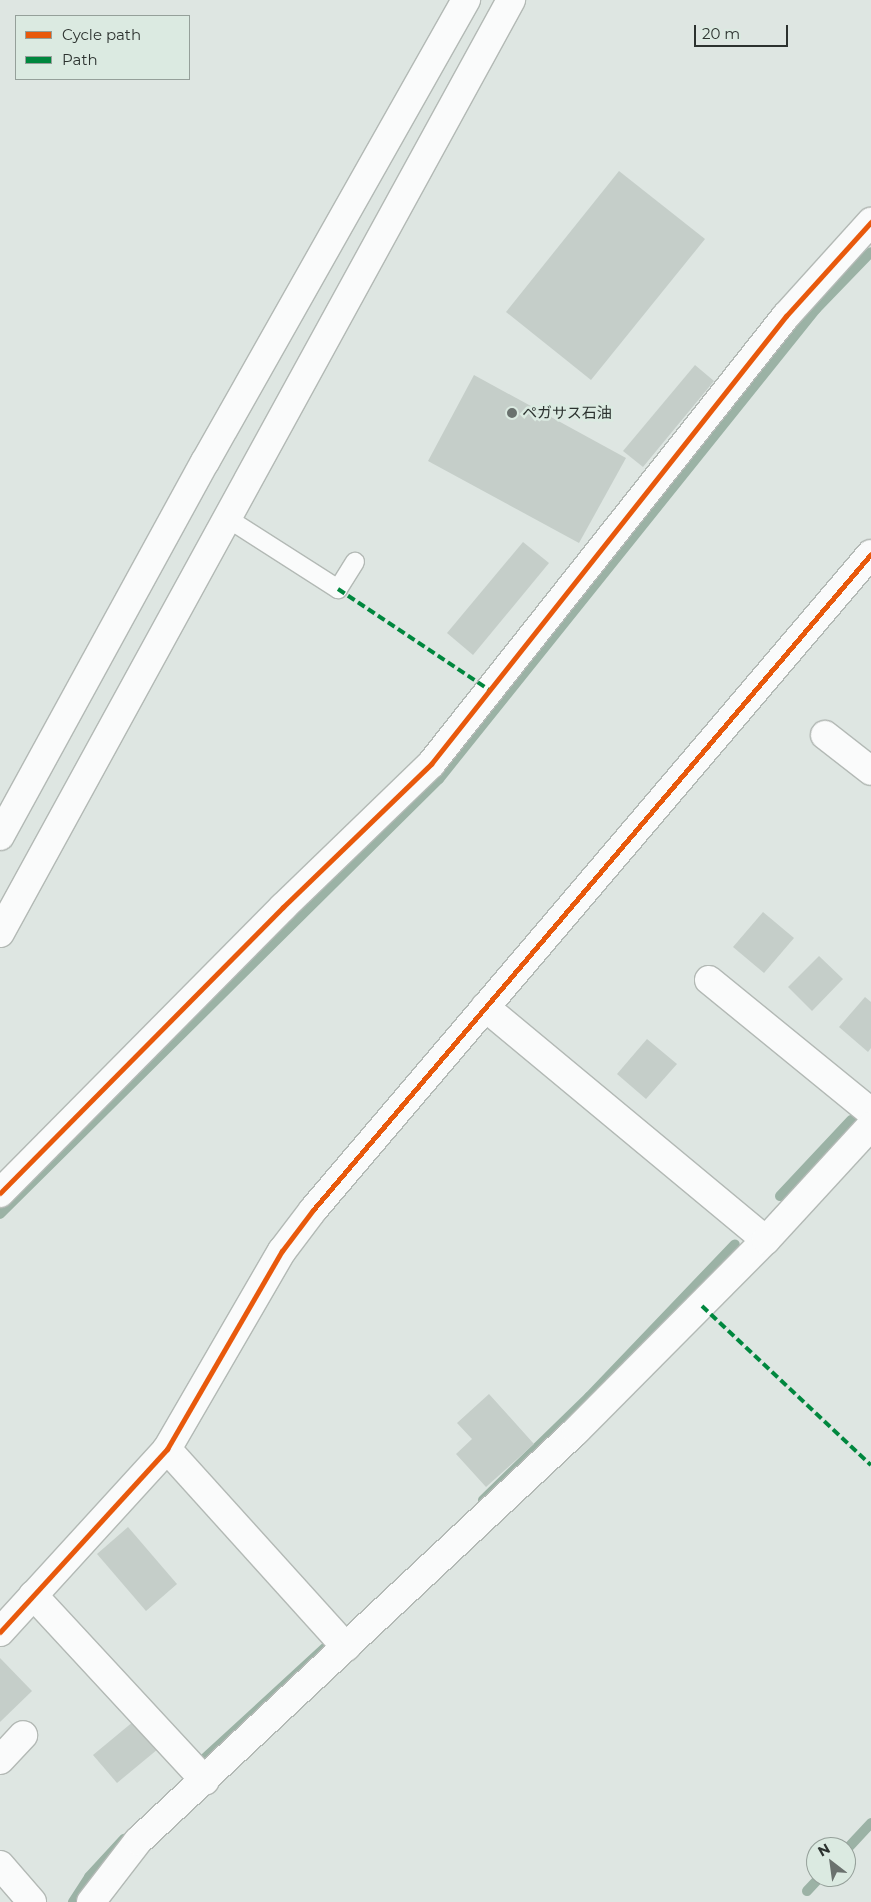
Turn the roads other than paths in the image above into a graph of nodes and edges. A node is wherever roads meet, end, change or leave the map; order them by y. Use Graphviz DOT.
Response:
graph roads {
  1 [pos="466,0"];
  2 [pos="511,0"];
  3 [pos="871,222"];
  4 [pos="228,518"];
  5 [pos="871,554"];
  6 [pos="355,562"];
  7 [pos="825,735"];
  8 [pos="871,772"];
  9 [pos="0,836"];
  10 [pos="0,933"];
  11 [pos="709,980"];
  12 [pos="485,1006"];
  13 [pos="871,1112"];
  14 [pos="871,1126"];
  15 [pos="0,1193"];
  16 [pos="766,1240"];
  17 [pos="167,1449"];
  18 [pos="34,1595"];
  19 [pos="0,1632"];
  20 [pos="346,1647"];
  21 [pos="23,1735"];
  22 [pos="0,1760"];
  23 [pos="205,1781"];
  24 [pos="0,1865"];
  25 [pos="103,1896"];
  26 [pos="32,1902"];
  1 -- 9 [label="street"];
  2 -- 4 [label="street"];
  3 -- 15 [label="street"];
  4 -- 6 [label="lane"];
  4 -- 10 [label="street"];
  5 -- 12 [label="street"];
  7 -- 8 [label="street"];
  11 -- 13 [label="street"];
  12 -- 16 [label="street"];
  12 -- 17 [label="street"];
  14 -- 16 [label="street"];
  16 -- 20 [label="street"];
  17 -- 18 [label="street"];
  17 -- 20 [label="street"];
  18 -- 19 [label="street"];
  18 -- 23 [label="street"];
  20 -- 23 [label="street"];
  21 -- 22 [label="street"];
  23 -- 25 [label="street"];
  24 -- 26 [label="street"];
}
